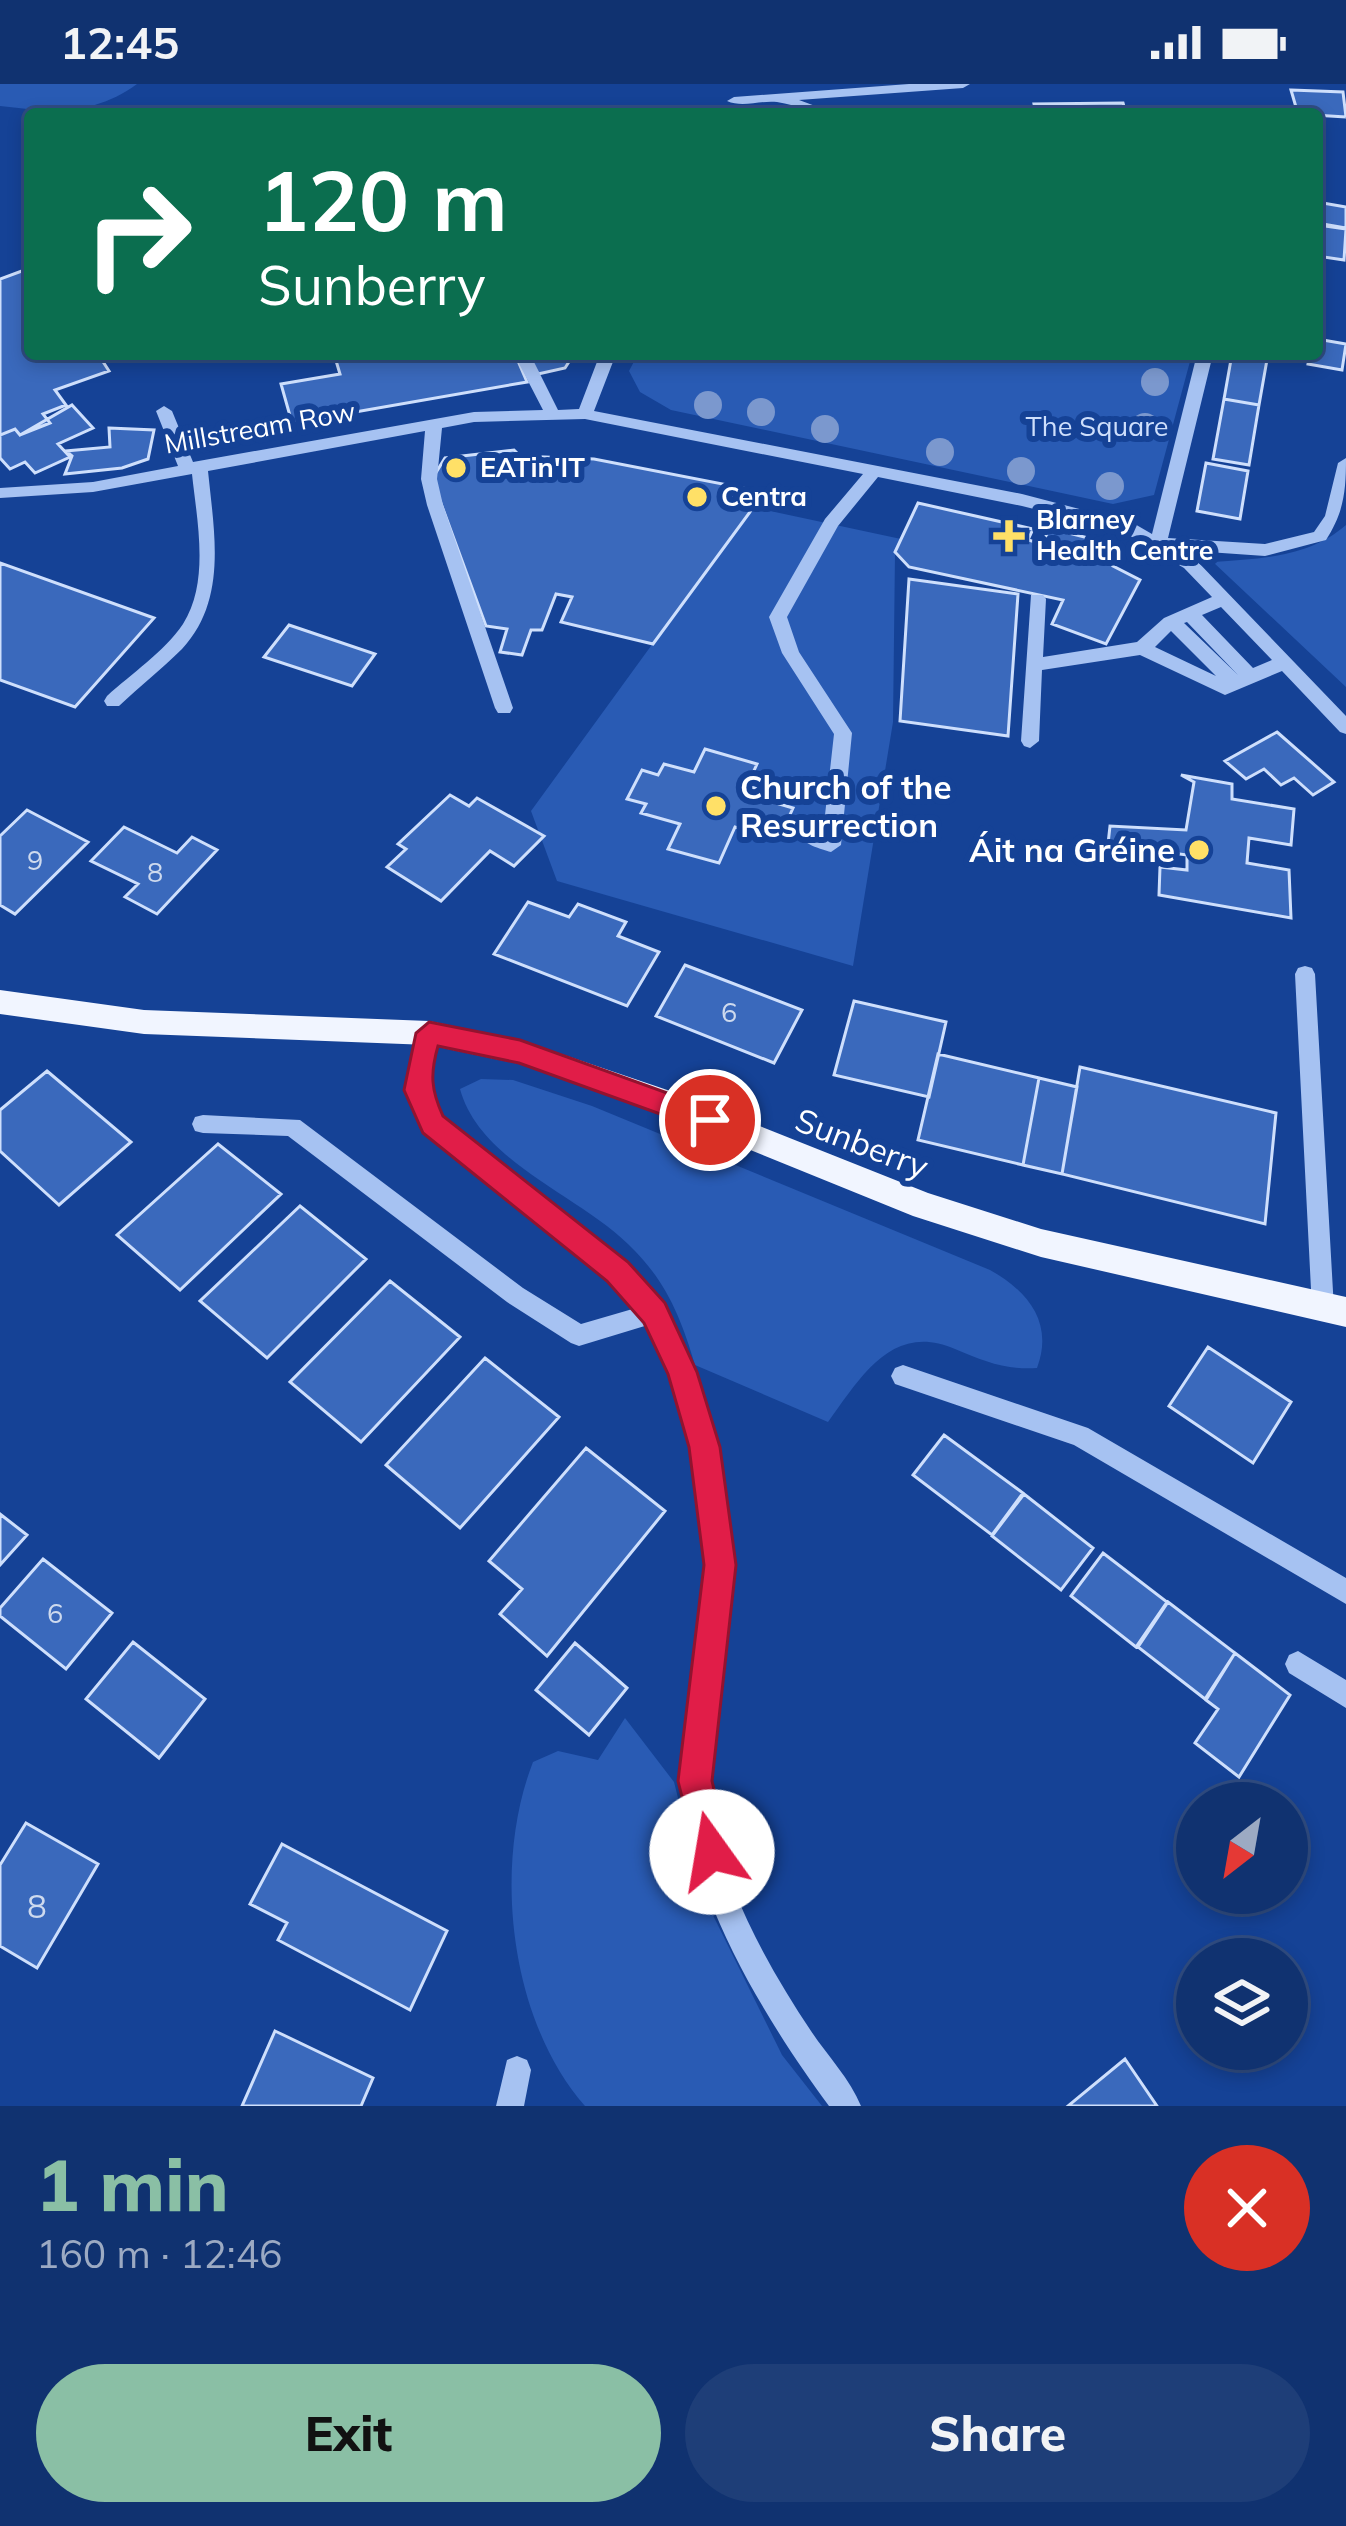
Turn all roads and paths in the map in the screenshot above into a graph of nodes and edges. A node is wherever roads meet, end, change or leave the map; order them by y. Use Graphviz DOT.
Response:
graph roads {
  1 [pos="718,84"];
  2 [pos="963,84"];
  3 [pos="775,97"];
  4 [pos="735,107"];
  5 [pos="811,108"];
  6 [pos="525,360"];
  7 [pos="606,360"];
  8 [pos="1204,360"];
  9 [pos="164,411"];
  10 [pos="552,413"];
  11 [pos="585,414"];
  12 [pos="434,424"];
  13 [pos="1346,464"];
  14 [pos="193,466"];
  15 [pos="874,471"];
  16 [pos="0,493"];
  17 [pos="1159,542"];
  18 [pos="1037,598"];
  19 [pos="1222,598"];
  20 [pos="1180,617"];
  21 [pos="1142,648"];
  22 [pos="1286,662"];
  23 [pos="1034,665"];
  24 [pos="1243,681"];
  25 [pos="113,700"];
  26 [pos="504,708"];
  27 [pos="1346,727"];
  28 [pos="1030,741"];
  29 [pos="807,834"];
  30 [pos="1305,974"];
  31 [pos="0,1002"];
  32 [pos="429,1033"];
  33 [pos="203,1124"];
  34 [pos="1334,1310"];
  35 [pos="654,1313"];
  36 [pos="903,1376"];
  37 [pos="1346,1592"];
  38 [pos="1298,1664"];
  39 [pos="1346,1695"];
  40 [pos="517,2070"];
  41 [pos="510,2106"];
  42 [pos="847,2106"];
  1 -- 4 [label="street"];
  2 -- 3 [label="street"];
  3 -- 4 [label="street"];
  3 -- 5 [label="street"];
  6 -- 10 [label="street"];
  7 -- 11 [label="street"];
  8 -- 17 [label="street"];
  9 -- 14 [label="street"];
  10 -- 11 [label="street"];
  10 -- 12 [label="street, Millstream Row"];
  11 -- 15 [label="street"];
  12 -- 14 [label="street, Millstream Row"];
  12 -- 26 [label="street"];
  13 -- 17 [label="street"];
  14 -- 16 [label="street, Millstream Row"];
  14 -- 25 [label="street"];
  15 -- 17 [label="street"];
  15 -- 29 [label="street"];
  17 -- 19 [label="street"];
  18 -- 23 [label="street"];
  19 -- 20 [label="street"];
  19 -- 22 [label="street"];
  20 -- 21 [label="street"];
  20 -- 24 [label="street"];
  21 -- 23 [label="street"];
  21 -- 24 [label="street"];
  22 -- 24 [label="street"];
  22 -- 27 [label="street"];
  23 -- 28 [label="street"];
  30 -- 34 [label="street"];
  31 -- 32 [label="main road, Sunberry"];
  32 -- 34 [label="main road, Sunberry"];
  32 -- 35 [label="street"];
  33 -- 35 [label="street"];
  35 -- 42 [label="street"];
  36 -- 37 [label="street"];
  38 -- 39 [label="street"];
  40 -- 41 [label="street"];
}
